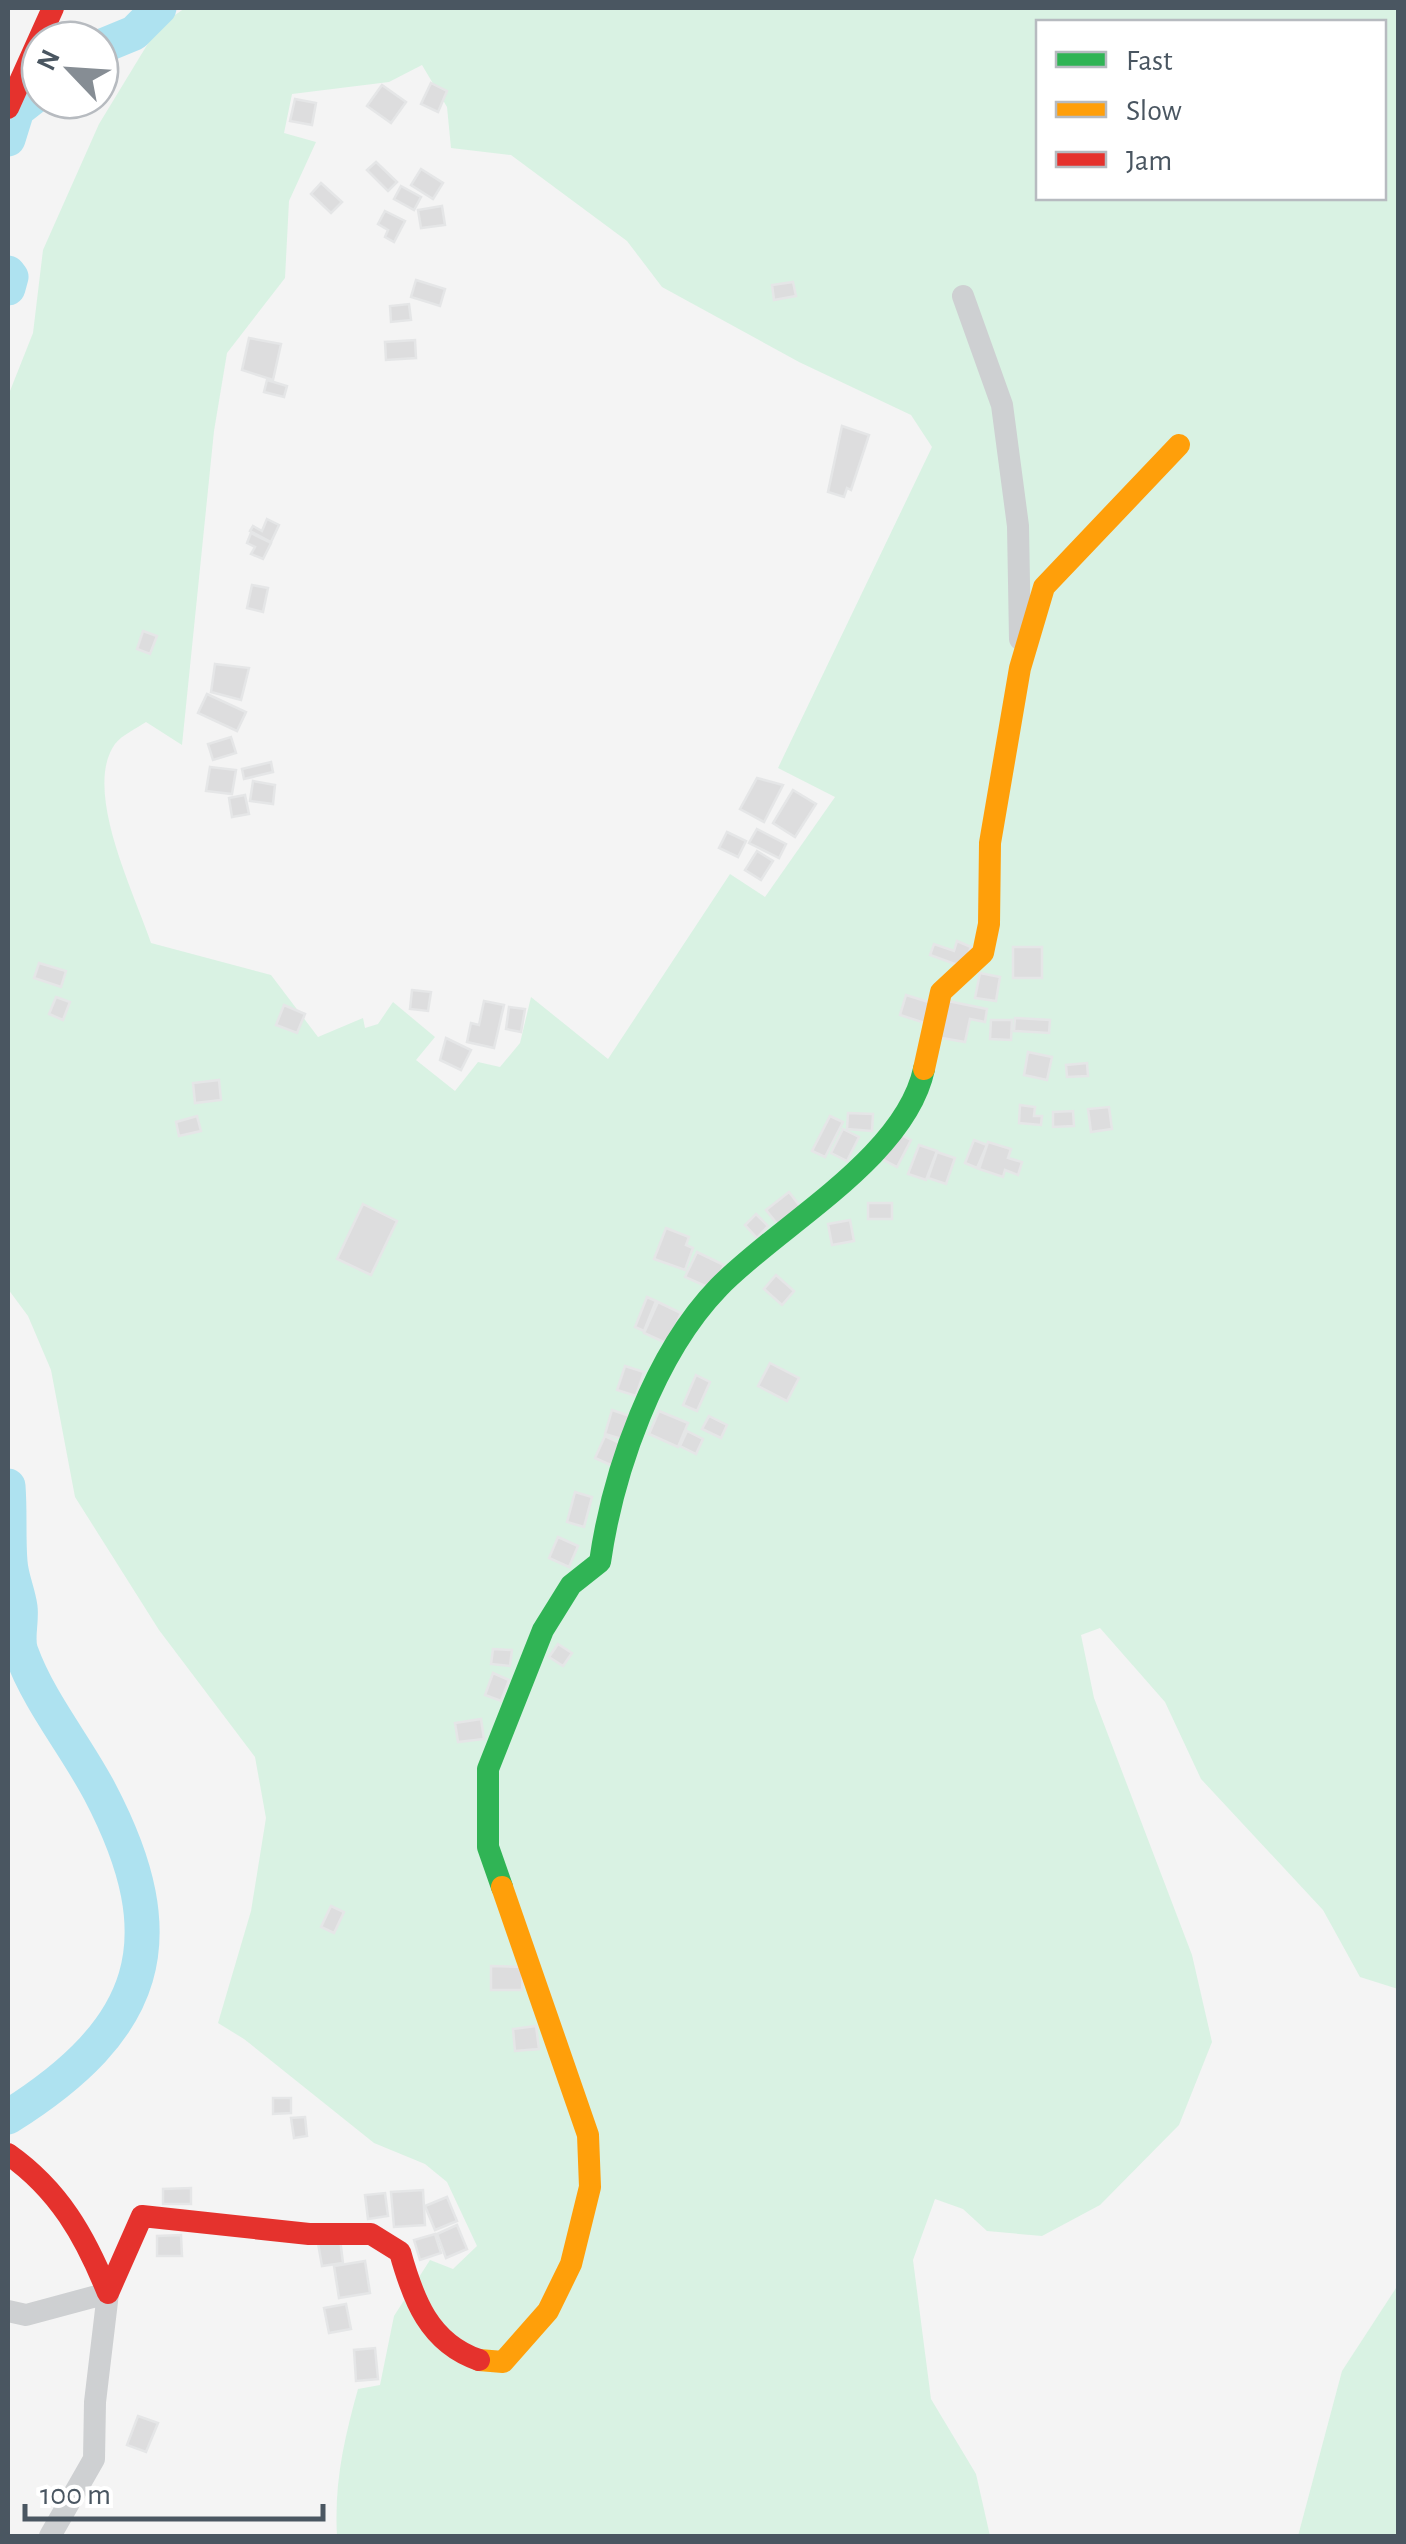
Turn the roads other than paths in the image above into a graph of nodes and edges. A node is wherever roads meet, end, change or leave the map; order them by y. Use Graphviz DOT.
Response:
graph roads {
  1 [pos="53,8"];
  2 [pos="8,108"];
  3 [pos="963,296"];
  4 [pos="1179,445"];
  5 [pos="1020,668"];
  6 [pos="8,2154"];
  7 [pos="108,2293"];
  8 [pos="8,2310"];
  9 [pos="50,2536"];
  1 -- 2 [label="street"];
  3 -- 5 [label="street"];
  4 -- 5 [label="street"];
  5 -- 7 [label="street"];
  6 -- 7 [label="street"];
  7 -- 8 [label="street"];
  7 -- 9 [label="street"];
}
